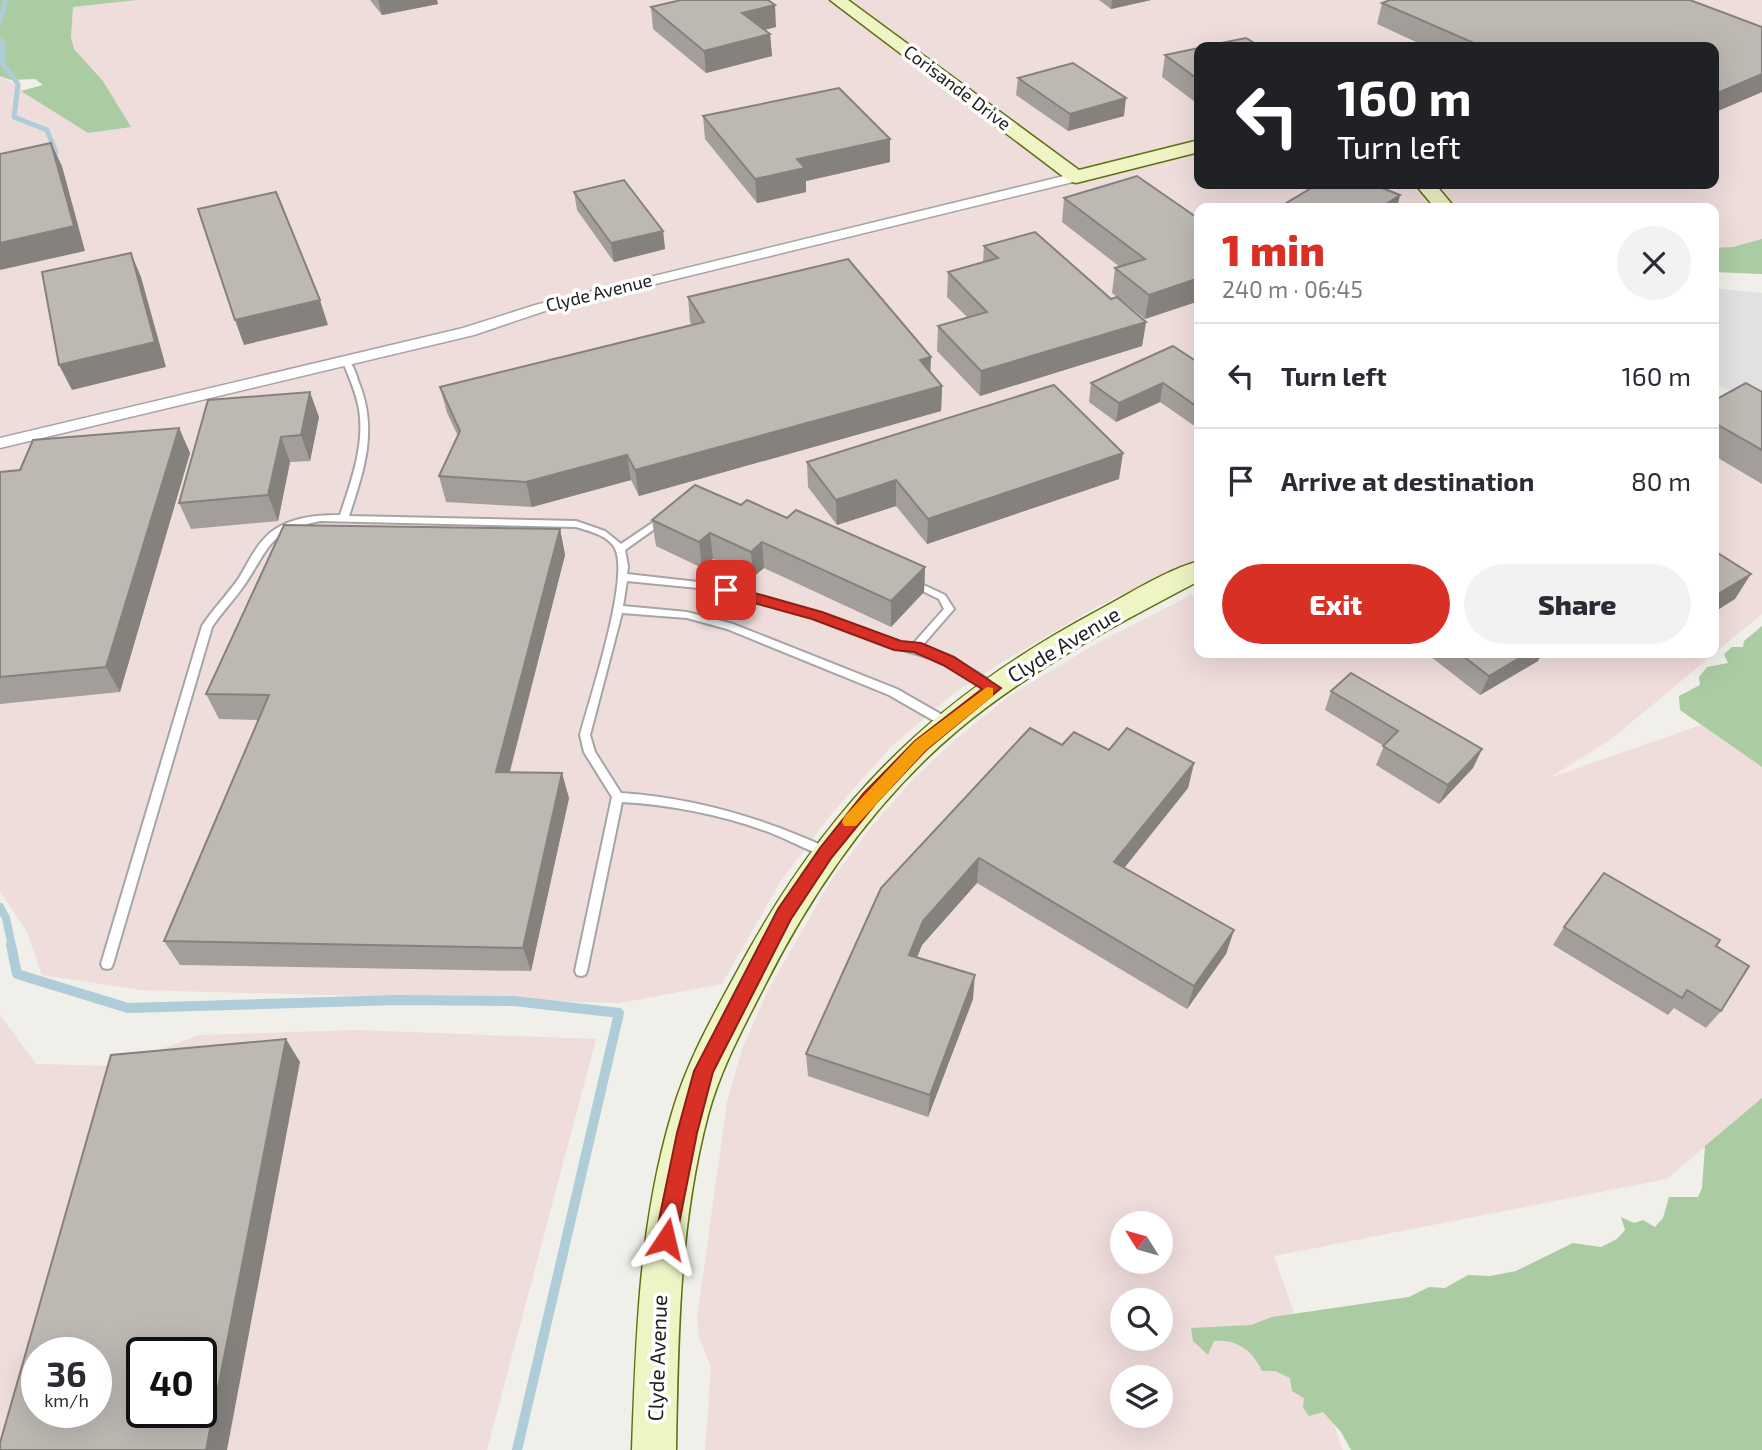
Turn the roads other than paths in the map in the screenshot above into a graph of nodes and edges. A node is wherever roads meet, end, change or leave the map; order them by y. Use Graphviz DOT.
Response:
graph roads {
  1 [pos="843,1"];
  2 [pos="1194,147"];
  3 [pos="1076,177"];
  4 [pos="1429,189"];
  5 [pos="1441,203"];
  6 [pos="347,362"];
  7 [pos="0,443"];
  8 [pos="672,515"];
  9 [pos="343,519"];
  10 [pos="620,549"];
  11 [pos="1194,573"];
  12 [pos="896,575"];
  13 [pos="624,577"];
  14 [pos="617,609"];
  15 [pos="916,647"];
  16 [pos="993,688"];
  17 [pos="947,723"];
  18 [pos="617,797"];
  19 [pos="826,852"];
  20 [pos="107,964"];
  21 [pos="581,971"];
  22 [pos="654,1450"];
  1 -- 3 [label="street, Corisande Drive"];
  2 -- 3 [label="street, Clyde Avenue"];
  3 -- 6 [label="street, Clyde Avenue"];
  4 -- 5 [label="street"];
  6 -- 7 [label="street, Clyde Avenue"];
  6 -- 9 [label="lane"];
  8 -- 10 [label="lane"];
  9 -- 10 [label="lane"];
  9 -- 20 [label="lane"];
  10 -- 13 [label="lane"];
  11 -- 16 [label="street, Clyde Avenue"];
  12 -- 15 [label="lane"];
  13 -- 14 [label="lane"];
  13 -- 15 [label="lane"];
  14 -- 17 [label="lane"];
  14 -- 18 [label="lane"];
  15 -- 16 [label="lane"];
  16 -- 17 [label="street, Clyde Avenue"];
  17 -- 19 [label="street, Clyde Avenue"];
  18 -- 19 [label="lane"];
  18 -- 21 [label="lane"];
  19 -- 22 [label="street, Clyde Avenue"];
}
